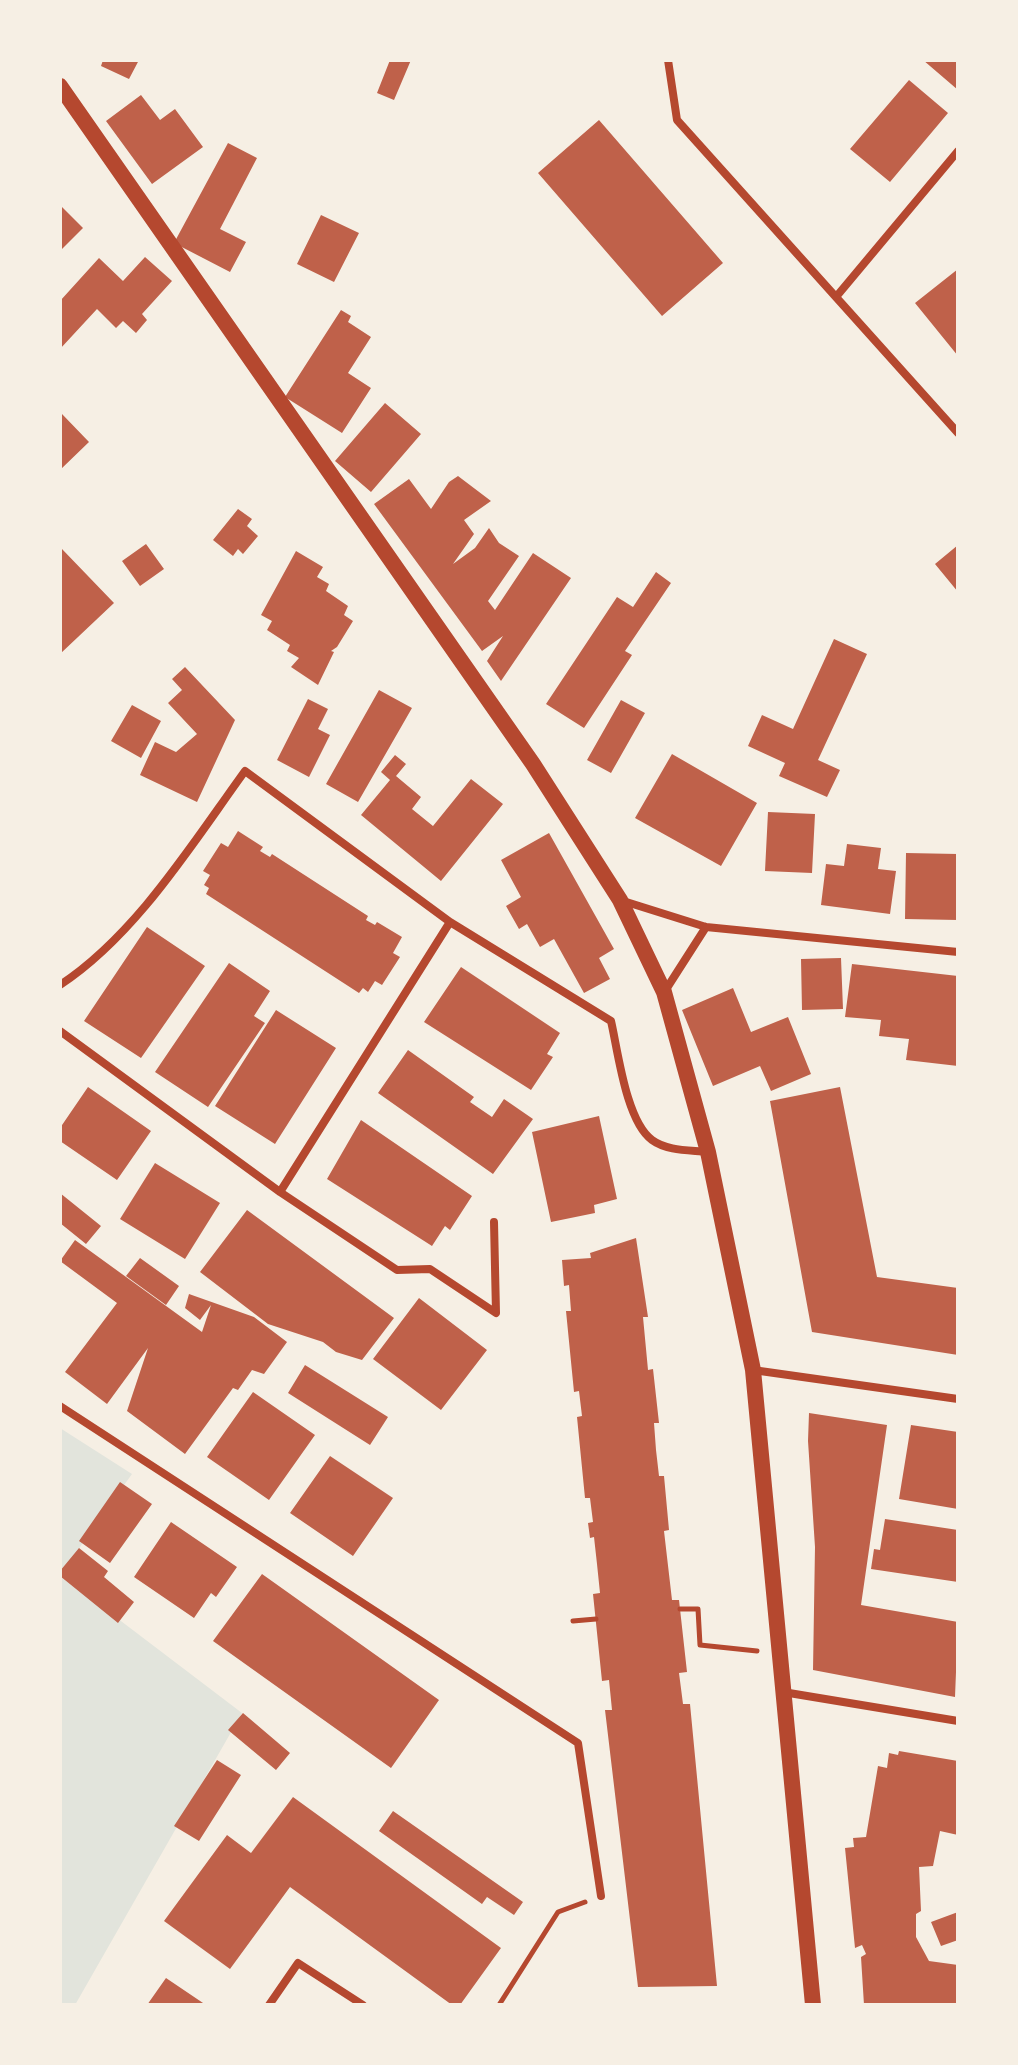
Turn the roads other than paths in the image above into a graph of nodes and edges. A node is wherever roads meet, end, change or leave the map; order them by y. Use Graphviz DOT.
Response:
graph roads {
  1 [pos="668,60"];
  2 [pos="60,86"];
  3 [pos="958,151"];
  4 [pos="836,297"];
  5 [pos="958,433"];
  6 [pos="620,900"];
  7 [pos="450,922"];
  8 [pos="706,927"];
  9 [pos="958,952"];
  10 [pos="60,985"];
  11 [pos="664,992"];
  12 [pos="60,1031"];
  13 [pos="708,1152"];
  14 [pos="280,1192"];
  15 [pos="494,1222"];
  16 [pos="753,1370"];
  17 [pos="958,1399"];
  18 [pos="60,1406"];
  19 [pos="782,1692"];
  20 [pos="958,1721"];
  21 [pos="601,1896"];
  22 [pos="360,2004"];
  23 [pos="269,2005"];
  24 [pos="813,2005"];
  1 -- 4 [label="street"];
  2 -- 6 [label="main road"];
  3 -- 4 [label="street"];
  4 -- 5 [label="street"];
  6 -- 8 [label="street"];
  6 -- 11 [label="main road"];
  7 -- 10 [label="street"];
  7 -- 13 [label="street"];
  7 -- 14 [label="street"];
  8 -- 9 [label="street"];
  8 -- 11 [label="street"];
  11 -- 13 [label="main road"];
  12 -- 14 [label="street"];
  13 -- 16 [label="main road"];
  14 -- 15 [label="street"];
  16 -- 17 [label="street"];
  16 -- 19 [label="main road"];
  18 -- 21 [label="street"];
  19 -- 20 [label="street"];
  19 -- 24 [label="main road"];
  22 -- 23 [label="street"];
}
